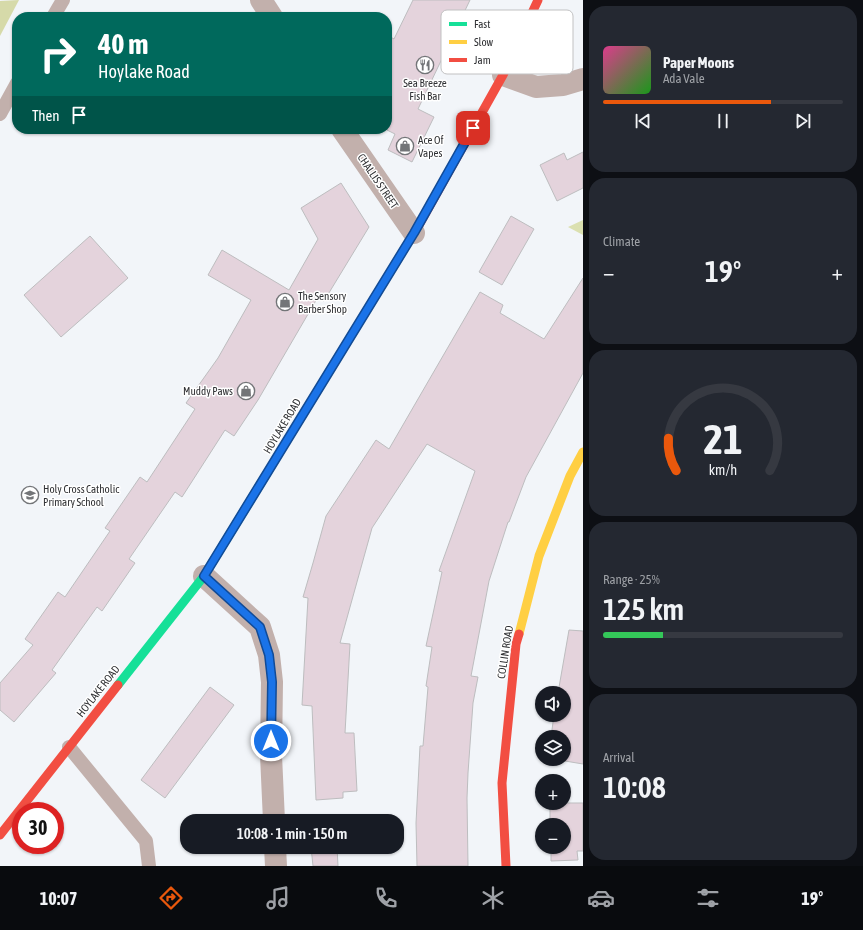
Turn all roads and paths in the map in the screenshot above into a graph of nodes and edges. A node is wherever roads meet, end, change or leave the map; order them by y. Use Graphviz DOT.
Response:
graph roads {
  1 [pos="63,0"];
  2 [pos="261,0"];
  3 [pos="538,0"];
  4 [pos="533,10"];
  5 [pos="57,12"];
  6 [pos="269,12"];
  7 [pos="503,75"];
  8 [pos="583,79"];
  9 [pos="12,92"];
  10 [pos="0,114"];
  11 [pos="345,134"];
  12 [pos="414,233"];
  13 [pos="583,452"];
  14 [pos="204,576"];
  15 [pos="69,747"];
  16 [pos="274,814"];
  17 [pos="0,835"];
  18 [pos="275,854"];
  19 [pos="148,866"];
  20 [pos="276,866"];
  21 [pos="506,866"];
  1 -- 5 [label="lane"];
  2 -- 6 [label="street"];
  3 -- 4 [label="main road, HOYLAKE ROAD"];
  7 -- 8 [label="street"];
  7 -- 12 [label="main road, HOYLAKE ROAD"];
  9 -- 10 [label="lane"];
  11 -- 12 [label="street, CHALLIS STREET"];
  12 -- 14 [label="main road, HOYLAKE ROAD"];
  13 -- 21 [label="main road, COLLIN ROAD"];
  14 -- 15 [label="main road, HOYLAKE ROAD"];
  14 -- 16 [label="street"];
  15 -- 17 [label="main road, HOYLAKE ROAD"];
  15 -- 19 [label="lane"];
  18 -- 20 [label="street"];
}
